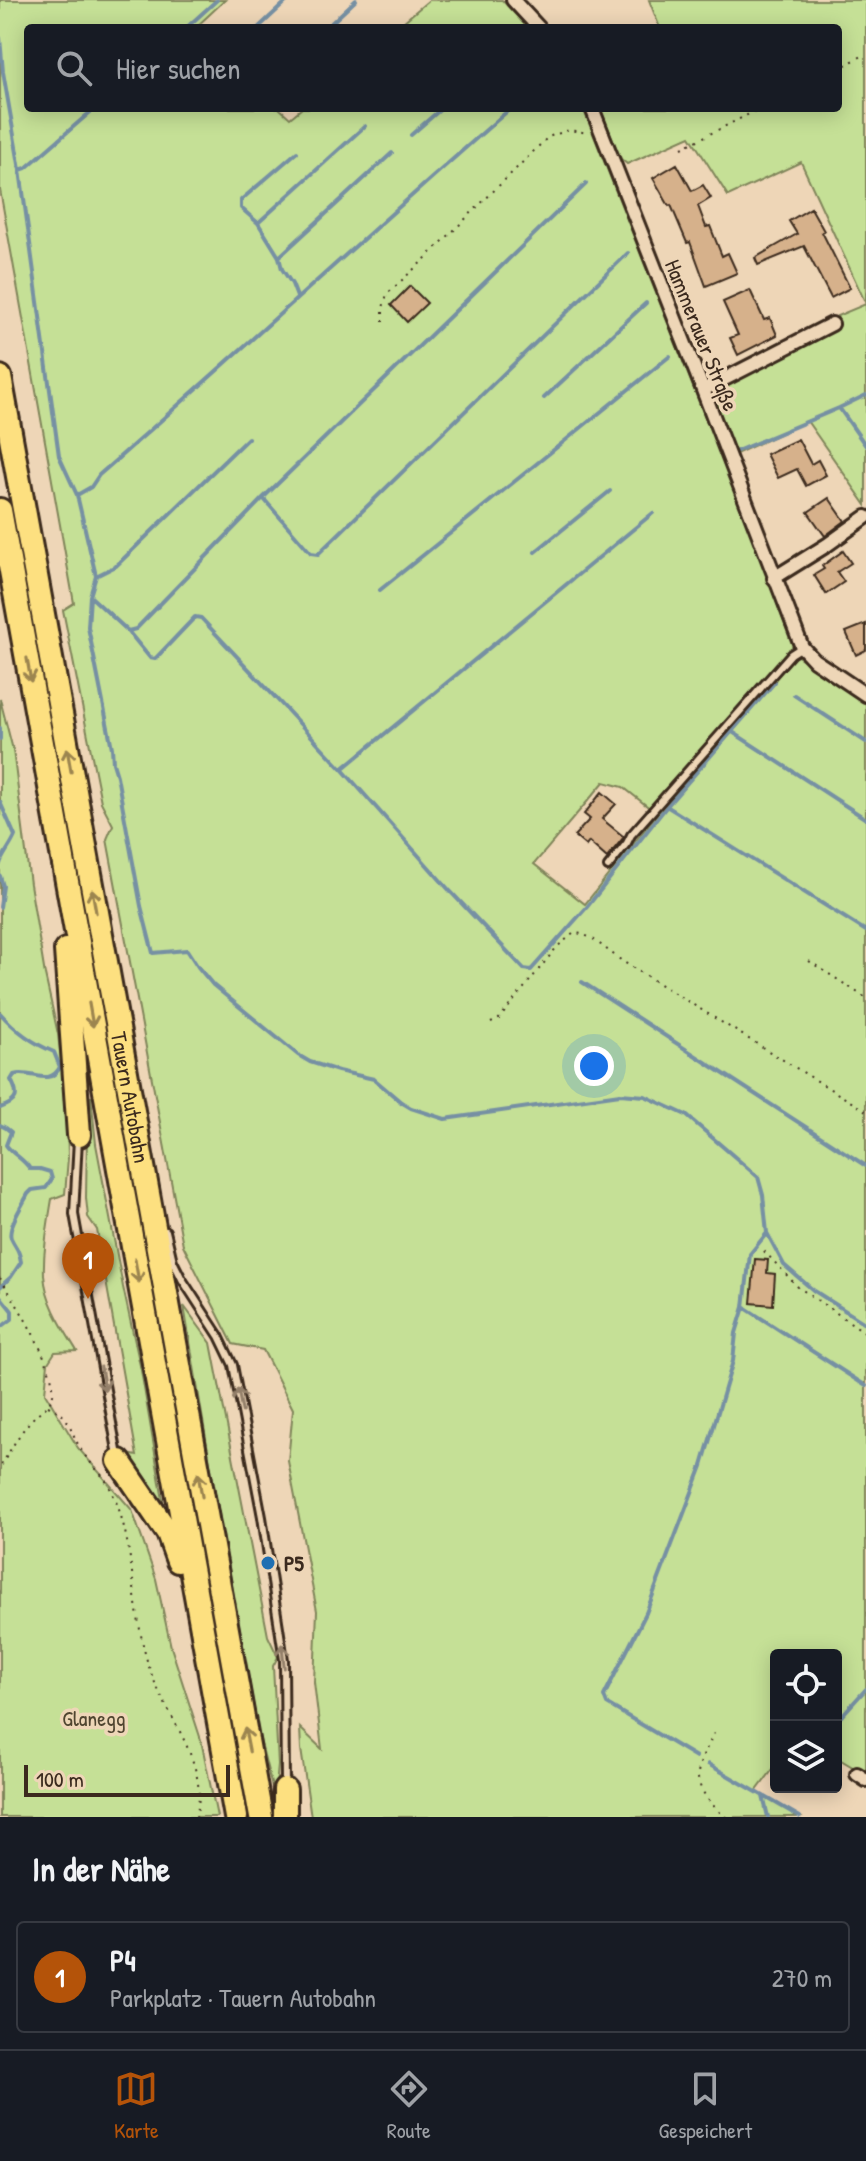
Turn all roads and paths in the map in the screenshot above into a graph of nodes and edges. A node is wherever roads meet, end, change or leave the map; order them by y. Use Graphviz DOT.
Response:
graph roads {
  1 [pos="513,0"];
  2 [pos="535,24"];
  3 [pos="866,54"];
  4 [pos="842,67"];
  5 [pos="593,112"];
  6 [pos="753,112"];
  7 [pos="602,135"];
  8 [pos="682,148"];
  9 [pos="383,322"];
  10 [pos="832,324"];
  11 [pos="0,377"];
  12 [pos="703,390"];
  13 [pos="0,510"];
  14 [pos="866,517"];
  15 [pos="774,578"];
  16 [pos="802,647"];
  17 [pos="866,695"];
  18 [pos="608,867"];
  19 [pos="67,883"];
  20 [pos="809,961"];
  21 [pos="866,998"];
  22 [pos="491,1023"];
  23 [pos="866,1111"];
  24 [pos="79,1135"];
  25 [pos="150,1206"];
  26 [pos="165,1228"];
  27 [pos="764,1251"];
  28 [pos="0,1278"];
  29 [pos="866,1333"];
  30 [pos="48,1406"];
  31 [pos="119,1461"];
  32 [pos="0,1468"];
  33 [pos="196,1597"];
  34 [pos="714,1733"];
  35 [pos="285,1790"];
  36 [pos="196,1817"];
  37 [pos="236,1817"];
  38 [pos="261,1817"];
  39 [pos="285,1817"];
  40 [pos="726,1817"];
  1 -- 2 [label="street"];
  3 -- 4 [label="path"];
  5 -- 7 [label="street, Hammerauer Straße"];
  6 -- 8 [label="path"];
  7 -- 9 [label="path"];
  7 -- 12 [label="street, Hammerauer Straße"];
  10 -- 12 [label="street"];
  25 -- 11 [label="highway, Tauern Autobahn, one-way"];
  12 -- 15 [label="street, Hammerauer Straße"];
  13 -- 19 [label="highway, Tauern Autobahn, one-way"];
  14 -- 15 [label="street"];
  15 -- 16 [label="street, Hammerauer Straße"];
  16 -- 17 [label="street, Hammerauer Straße"];
  16 -- 18 [label="lane"];
  19 -- 24 [label="highway"];
  19 -- 33 [label="highway, Tauern Autobahn, one-way"];
  20 -- 21 [label="path"];
  22 -- 23 [label="path"];
  24 -- 31 [label="lane, one-way"];
  25 -- 26 [label="highway"];
  38 -- 25 [label="highway, Tauern Autobahn, one-way"];
  35 -- 26 [label="lane, one-way"];
  27 -- 29 [label="path"];
  28 -- 30 [label="path"];
  30 -- 32 [label="path"];
  30 -- 36 [label="path"];
  31 -- 33 [label="highway"];
  33 -- 37 [label="highway, Tauern Autobahn"];
  34 -- 40 [label="path"];
  35 -- 39 [label="highway"];
}
